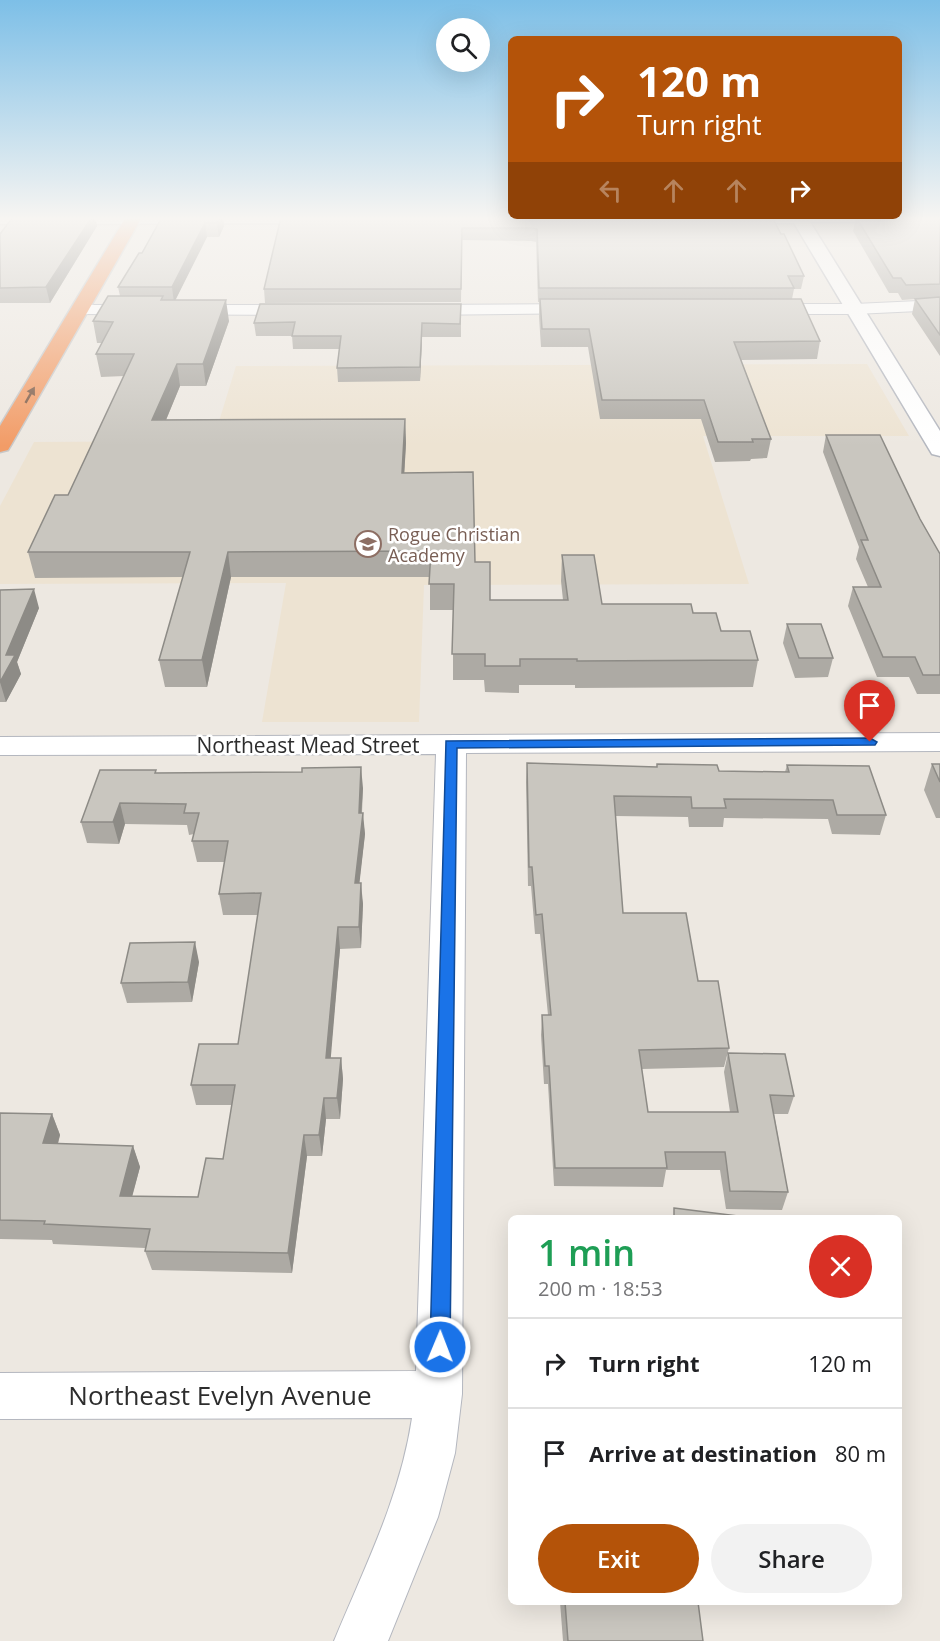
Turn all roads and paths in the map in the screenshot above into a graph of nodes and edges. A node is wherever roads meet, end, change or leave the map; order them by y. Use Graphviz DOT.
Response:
graph roads {
  1 [pos="89,294"];
  2 [pos="846,294"];
  3 [pos="940,305"];
  4 [pos="594,309"];
  5 [pos="748,309"];
  6 [pos="855,309"];
  7 [pos="79,310"];
  8 [pos="322,310"];
  9 [pos="405,310"];
  10 [pos="0,445"];
  11 [pos="940,449"];
  12 [pos="940,742"];
  13 [pos="451,744"];
  14 [pos="0,746"];
  15 [pos="439,1394"];
  16 [pos="0,1396"];
  17 [pos="361,1641"];
  1 -- 7 [label="highway"];
  2 -- 6 [label="street"];
  3 -- 6 [label="street"];
  4 -- 9 [label="street"];
  5 -- 6 [label="street"];
  6 -- 11 [label="street"];
  7 -- 8 [label="street"];
  10 -- 7 [label="highway, one-way"];
  12 -- 13 [label="street, Northeast Mead Street"];
  13 -- 14 [label="street, Northeast Mead Street"];
  13 -- 15 [label="street"];
  15 -- 16 [label="street, Northeast Evelyn Avenue"];
  15 -- 17 [label="street"];
}
